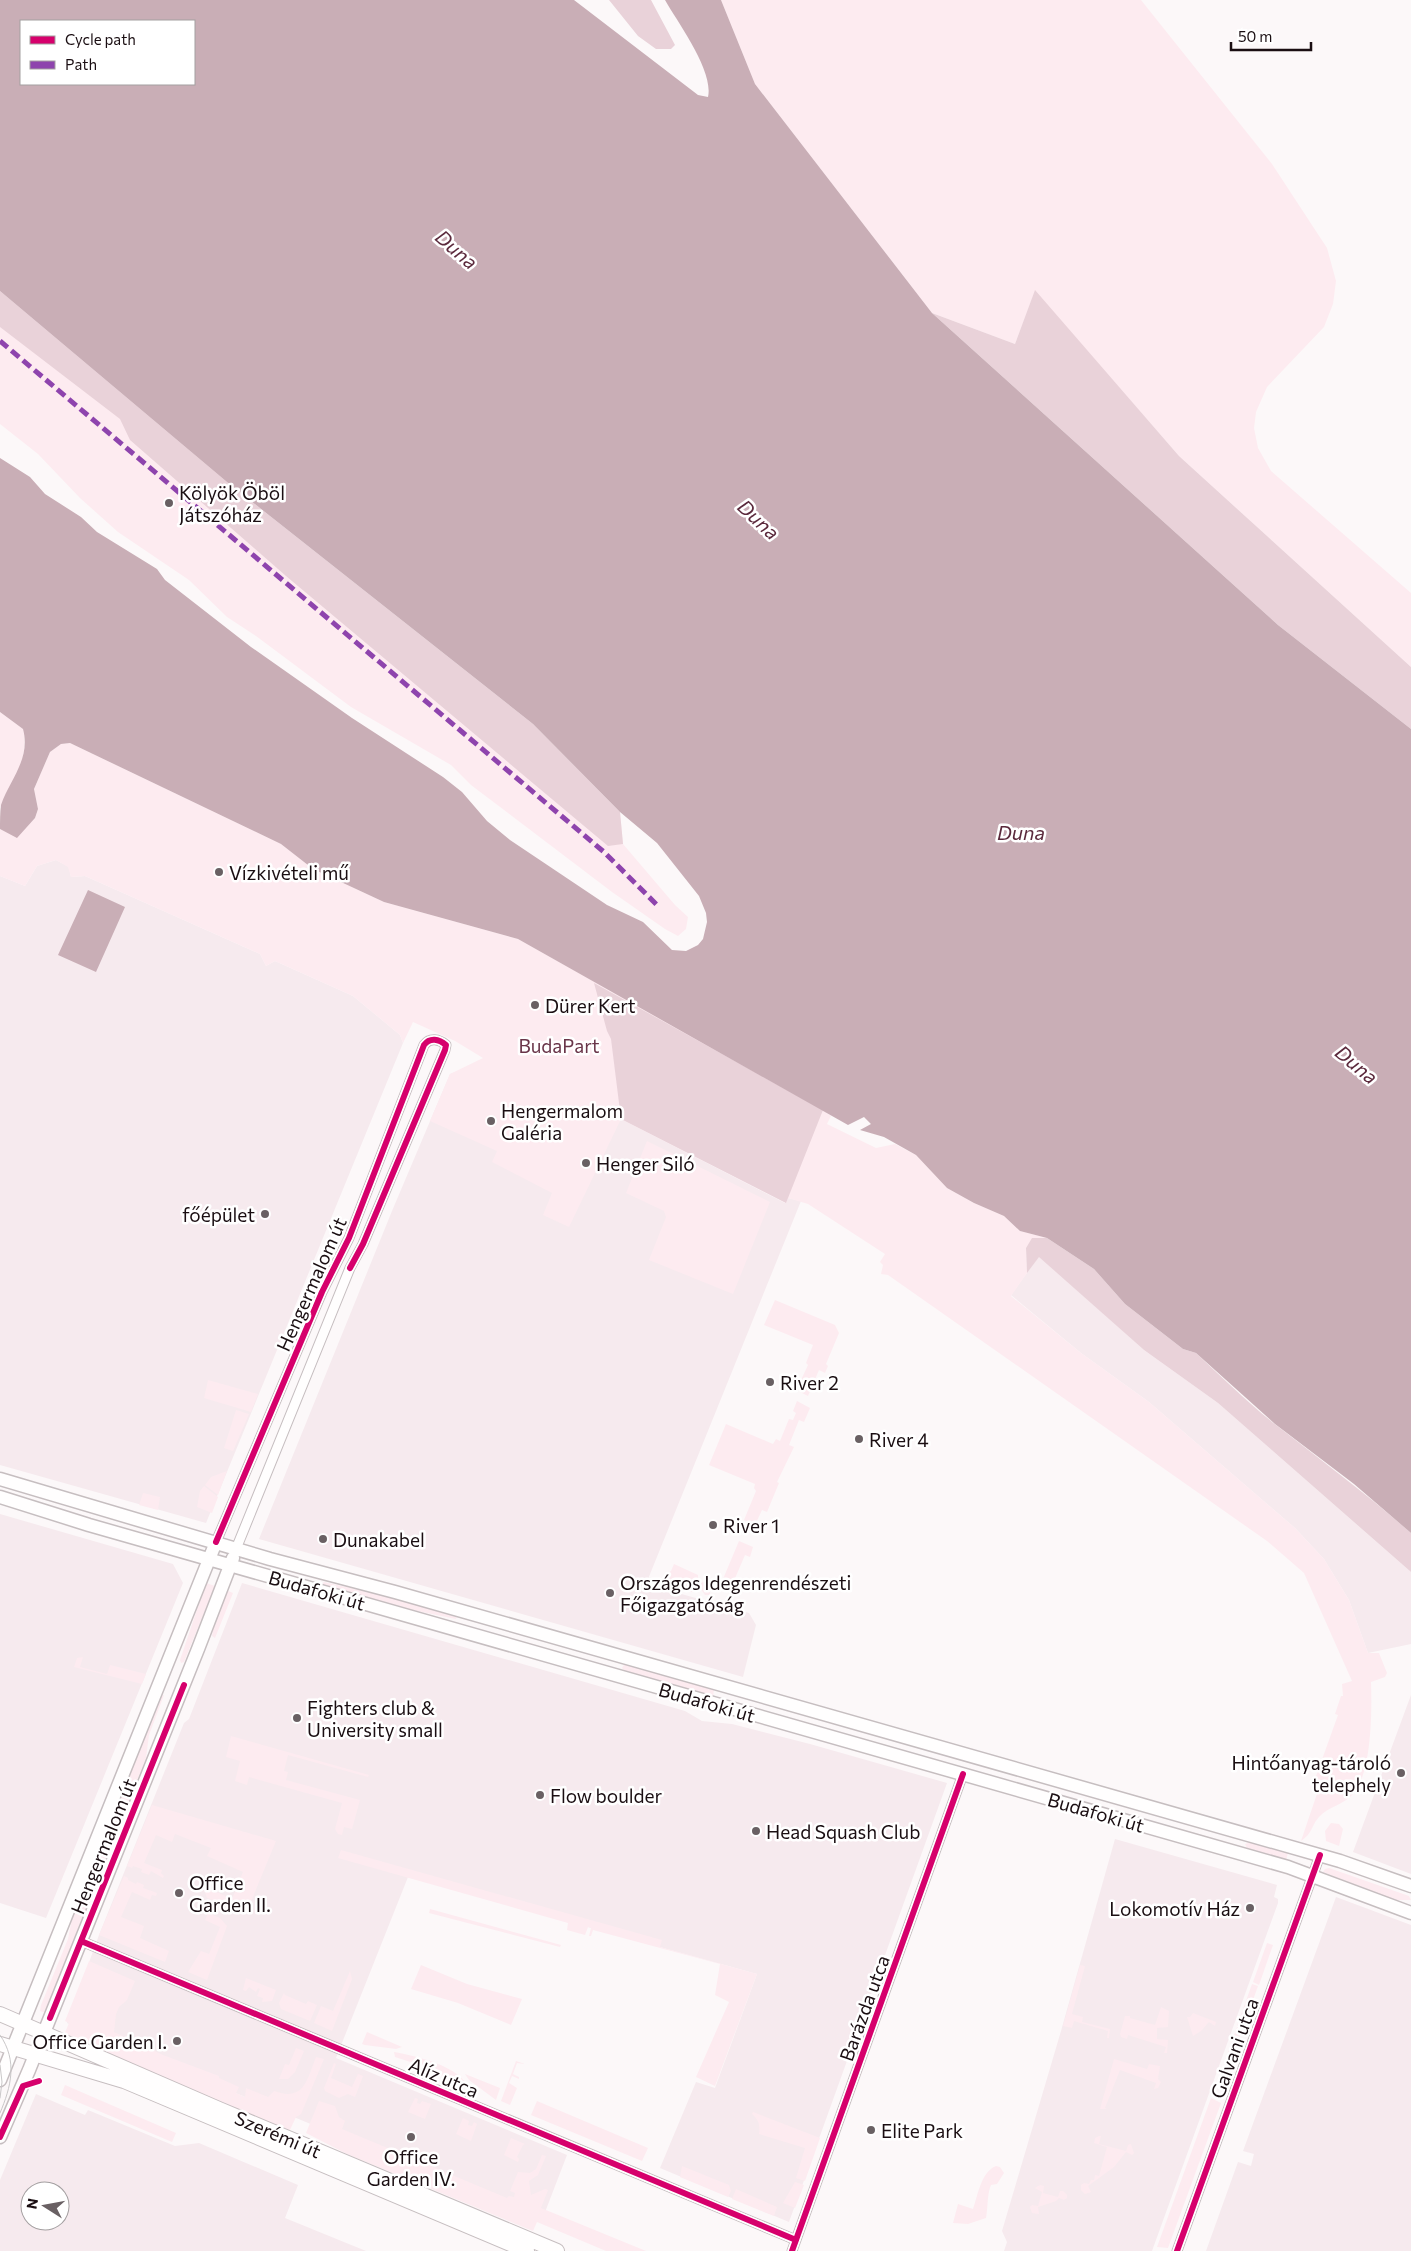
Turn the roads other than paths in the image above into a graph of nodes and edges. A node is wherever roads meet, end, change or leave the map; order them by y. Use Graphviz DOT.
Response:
graph roads {
  1 [pos="0,1479"];
  2 [pos="21,1485"];
  3 [pos="62,1497"];
  4 [pos="0,1498"];
  5 [pos="16,1503"];
  6 [pos="56,1516"];
  7 [pos="216,1542"];
  8 [pos="236,1549"];
  9 [pos="209,1560"];
  10 [pos="230,1565"];
  11 [pos="606,1652"];
  12 [pos="581,1666"];
  13 [pos="163,1675"];
  14 [pos="625,1678"];
  15 [pos="720,1684"];
  16 [pos="184,1685"];
  17 [pos="748,1692"];
  18 [pos="727,1707"];
  19 [pos="765,1718"];
  20 [pos="968,1755"];
  21 [pos="962,1774"];
  22 [pos="1237,1831"];
  23 [pos="1231,1850"];
  24 [pos="1320,1855"];
  25 [pos="85,1869"];
  26 [pos="1312,1876"];
  27 [pos="106,1877"];
  28 [pos="1411,1886"];
  29 [pos="1411,1913"];
  30 [pos="81,1941"];
  31 [pos="0,2014"];
  32 [pos="23,2024"];
  33 [pos="44,2033"];
  34 [pos="7,2046"];
  35 [pos="35,2054"];
  36 [pos="0,2080"];
  37 [pos="0,2137"];
  38 [pos="796,2240"];
  39 [pos="526,2251"];
  40 [pos="557,2251"];
  41 [pos="792,2251"];
  42 [pos="1176,2251"];
  1 -- 2 [label="main road, Budafoki út"];
  2 -- 3 [label="main road, Budafoki út"];
  2 -- 5 [label="main road"];
  3 -- 6 [label="main road"];
  3 -- 7 [label="main road, Budafoki út"];
  4 -- 5 [label="main road, Budafoki út"];
  5 -- 6 [label="main road, Budafoki út"];
  6 -- 9 [label="main road, Budafoki út"];
  7 -- 8 [label="main road, Budafoki út"];
  7 -- 8 [label="street, Hengermalom út"];
  7 -- 9 [label="main road, Hengermalom út"];
  8 -- 10 [label="main road, Hengermalom út"];
  8 -- 11 [label="main road, Budafoki út"];
  9 -- 10 [label="main road, Budafoki út"];
  9 -- 13 [label="main road, Hengermalom út"];
  10 -- 12 [label="main road, Budafoki út"];
  10 -- 16 [label="main road, Hengermalom út"];
  11 -- 12 [label="main road"];
  11 -- 14 [label="main road"];
  11 -- 15 [label="main road, Budafoki út"];
  12 -- 14 [label="main road, Budafoki út"];
  13 -- 16 [label="main road"];
  13 -- 25 [label="main road, Hengermalom út"];
  14 -- 18 [label="main road, Budafoki út"];
  15 -- 17 [label="main road, Budafoki út"];
  15 -- 18 [label="main road"];
  16 -- 27 [label="main road, Hengermalom út"];
  17 -- 18 [label="main road"];
  17 -- 19 [label="main road"];
  17 -- 20 [label="main road, Budafoki út"];
  18 -- 19 [label="main road, Budafoki út"];
  19 -- 21 [label="main road, Budafoki út"];
  20 -- 21 [label="main road"];
  20 -- 22 [label="main road, Budafoki út"];
  21 -- 23 [label="main road, Budafoki út"];
  21 -- 38 [label="street, Barázda utca"];
  22 -- 23 [label="main road"];
  22 -- 24 [label="main road, Budafoki út"];
  23 -- 26 [label="main road, Budafoki út"];
  24 -- 26 [label="street, Galvani utca"];
  24 -- 28 [label="main road, Budafoki út"];
  25 -- 27 [label="main road"];
  25 -- 32 [label="main road, Hengermalom út"];
  26 -- 29 [label="main road, Budafoki út"];
  26 -- 42 [label="street, Galvani utca"];
  27 -- 30 [label="main road, Hengermalom út"];
  30 -- 33 [label="main road, Hengermalom út"];
  30 -- 38 [label="street, Alíz utca"];
  31 -- 32 [label="main road, Szerémi út"];
  32 -- 33 [label="main road, Szerémi út"];
  32 -- 34 [label="main road, Hengermalom út"];
  33 -- 35 [label="main road, Hengermalom út"];
  33 -- 40 [label="main road, Szerémi út"];
  34 -- 35 [label="main road, Szerémi út"];
  34 -- 36 [label="main road, Hengermalom út"];
  35 -- 37 [label="main road, Hengermalom út"];
  35 -- 39 [label="main road, Szerémi út"];
  38 -- 41 [label="street, Barázda utca"];
}
